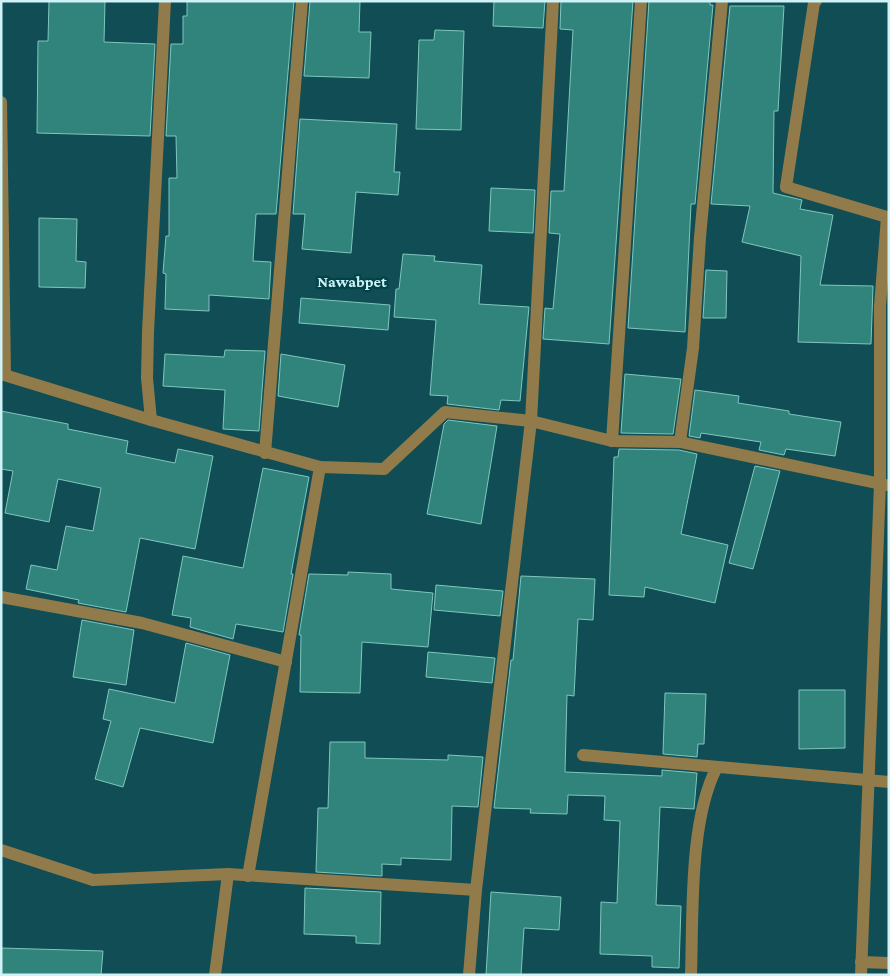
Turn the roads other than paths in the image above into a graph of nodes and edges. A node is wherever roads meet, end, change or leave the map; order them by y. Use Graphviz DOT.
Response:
graph roads {
  1 [pos="165,1"];
  2 [pos="302,1"];
  3 [pos="553,1"];
  4 [pos="641,1"];
  5 [pos="722,1"];
  6 [pos="816,1"];
  7 [pos="1,102"];
  8 [pos="3,374"];
  9 [pos="151,420"];
  10 [pos="531,421"];
  11 [pos="612,441"];
  12 [pos="680,442"];
  13 [pos="265,453"];
  14 [pos="320,467"];
  15 [pos="884,485"];
  16 [pos="1,597"];
  17 [pos="286,662"];
  18 [pos="583,755"];
  19 [pos="717,767"];
  20 [pos="869,781"];
  21 [pos="889,782"];
  22 [pos="1,850"];
  23 [pos="228,874"];
  24 [pos="248,876"];
  25 [pos="476,890"];
  26 [pos="861,962"];
  27 [pos="889,963"];
  28 [pos="215,975"];
  29 [pos="469,975"];
  30 [pos="691,975"];
  31 [pos="860,975"];
  1 -- 9 [label="street"];
  2 -- 13 [label="street"];
  3 -- 10 [label="street"];
  4 -- 11 [label="street"];
  5 -- 12 [label="street"];
  6 -- 15 [label="street"];
  7 -- 8 [label="street"];
  8 -- 9 [label="street"];
  9 -- 13 [label="street"];
  10 -- 11 [label="street"];
  10 -- 14 [label="street"];
  10 -- 25 [label="street"];
  11 -- 12 [label="street"];
  12 -- 15 [label="street"];
  13 -- 14 [label="street"];
  14 -- 17 [label="street"];
  15 -- 20 [label="street"];
  16 -- 17 [label="street"];
  17 -- 24 [label="street"];
  18 -- 19 [label="street"];
  19 -- 20 [label="street"];
  19 -- 30 [label="street"];
  20 -- 21 [label="street"];
  20 -- 26 [label="street"];
  22 -- 23 [label="street"];
  23 -- 24 [label="street"];
  23 -- 28 [label="street"];
  24 -- 25 [label="street"];
  25 -- 29 [label="street"];
  26 -- 27 [label="street"];
  26 -- 31 [label="street"];
}
